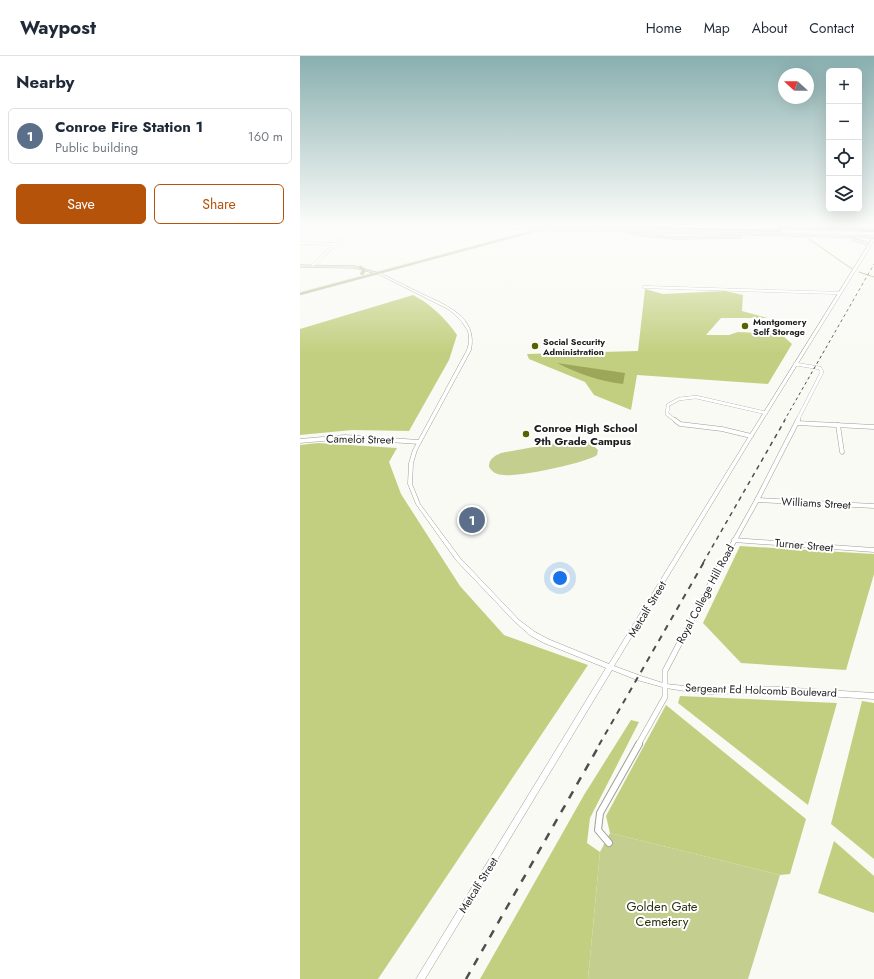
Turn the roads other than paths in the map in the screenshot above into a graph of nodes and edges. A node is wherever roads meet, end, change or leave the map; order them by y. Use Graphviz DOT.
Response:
graph roads {
  1 [pos="338,267"];
  2 [pos="393,267"];
  3 [pos="395,267"];
  4 [pos="856,267"];
  5 [pos="360,268"];
  6 [pos="376,272"];
  7 [pos="362,274"];
  8 [pos="644,287"];
  9 [pos="300,293"];
  10 [pos="839,293"];
  11 [pos="796,364"];
  12 [pos="766,413"];
  13 [pos="797,423"];
  14 [pos="838,426"];
  15 [pos="874,427"];
  16 [pos="751,436"];
  17 [pos="300,441"];
  18 [pos="419,442"];
  19 [pos="842,452"];
  20 [pos="757,500"];
  21 [pos="874,506"];
  22 [pos="734,540"];
  23 [pos="874,550"];
  24 [pos="612,667"];
  25 [pos="666,686"];
  26 [pos="874,696"];
  27 [pos="609,843"];
  28 [pos="420,979"];
  1 -- 5 [label="main road"];
  2 -- 6 [label="main road"];
  3 -- 6 [label="main road"];
  4 -- 10 [label="street, Metcalf Street"];
  5 -- 6 [label="main road"];
  5 -- 7 [label="main road"];
  6 -- 7 [label="main road"];
  6 -- 9 [label="main road"];
  6 -- 18 [label="street, Sergeant Ed Holcomb Boulevard"];
  7 -- 9 [label="main road"];
  8 -- 10 [label="street"];
  10 -- 11 [label="street, Metcalf Street"];
  11 -- 12 [label="street, Metcalf Street"];
  11 -- 13 [label="street, Royal College Hill Road"];
  12 -- 16 [label="street, Metcalf Street"];
  12 -- 16 [label="street"];
  13 -- 14 [label="street"];
  13 -- 20 [label="street, Royal College Hill Road"];
  14 -- 15 [label="street"];
  14 -- 19 [label="street"];
  16 -- 24 [label="street, Metcalf Street"];
  17 -- 18 [label="street, Camelot Street"];
  18 -- 24 [label="street, Sergeant Ed Holcomb Boulevard"];
  20 -- 21 [label="street, Williams Street"];
  20 -- 22 [label="street, Royal College Hill Road"];
  22 -- 23 [label="street, Turner Street"];
  22 -- 25 [label="street, Royal College Hill Road"];
  24 -- 25 [label="street, Sergeant Ed Holcomb Boulevard"];
  24 -- 28 [label="street, Metcalf Street"];
  25 -- 26 [label="street, Sergeant Ed Holcomb Boulevard"];
  25 -- 27 [label="street, Royal College Hill Road"];
}
